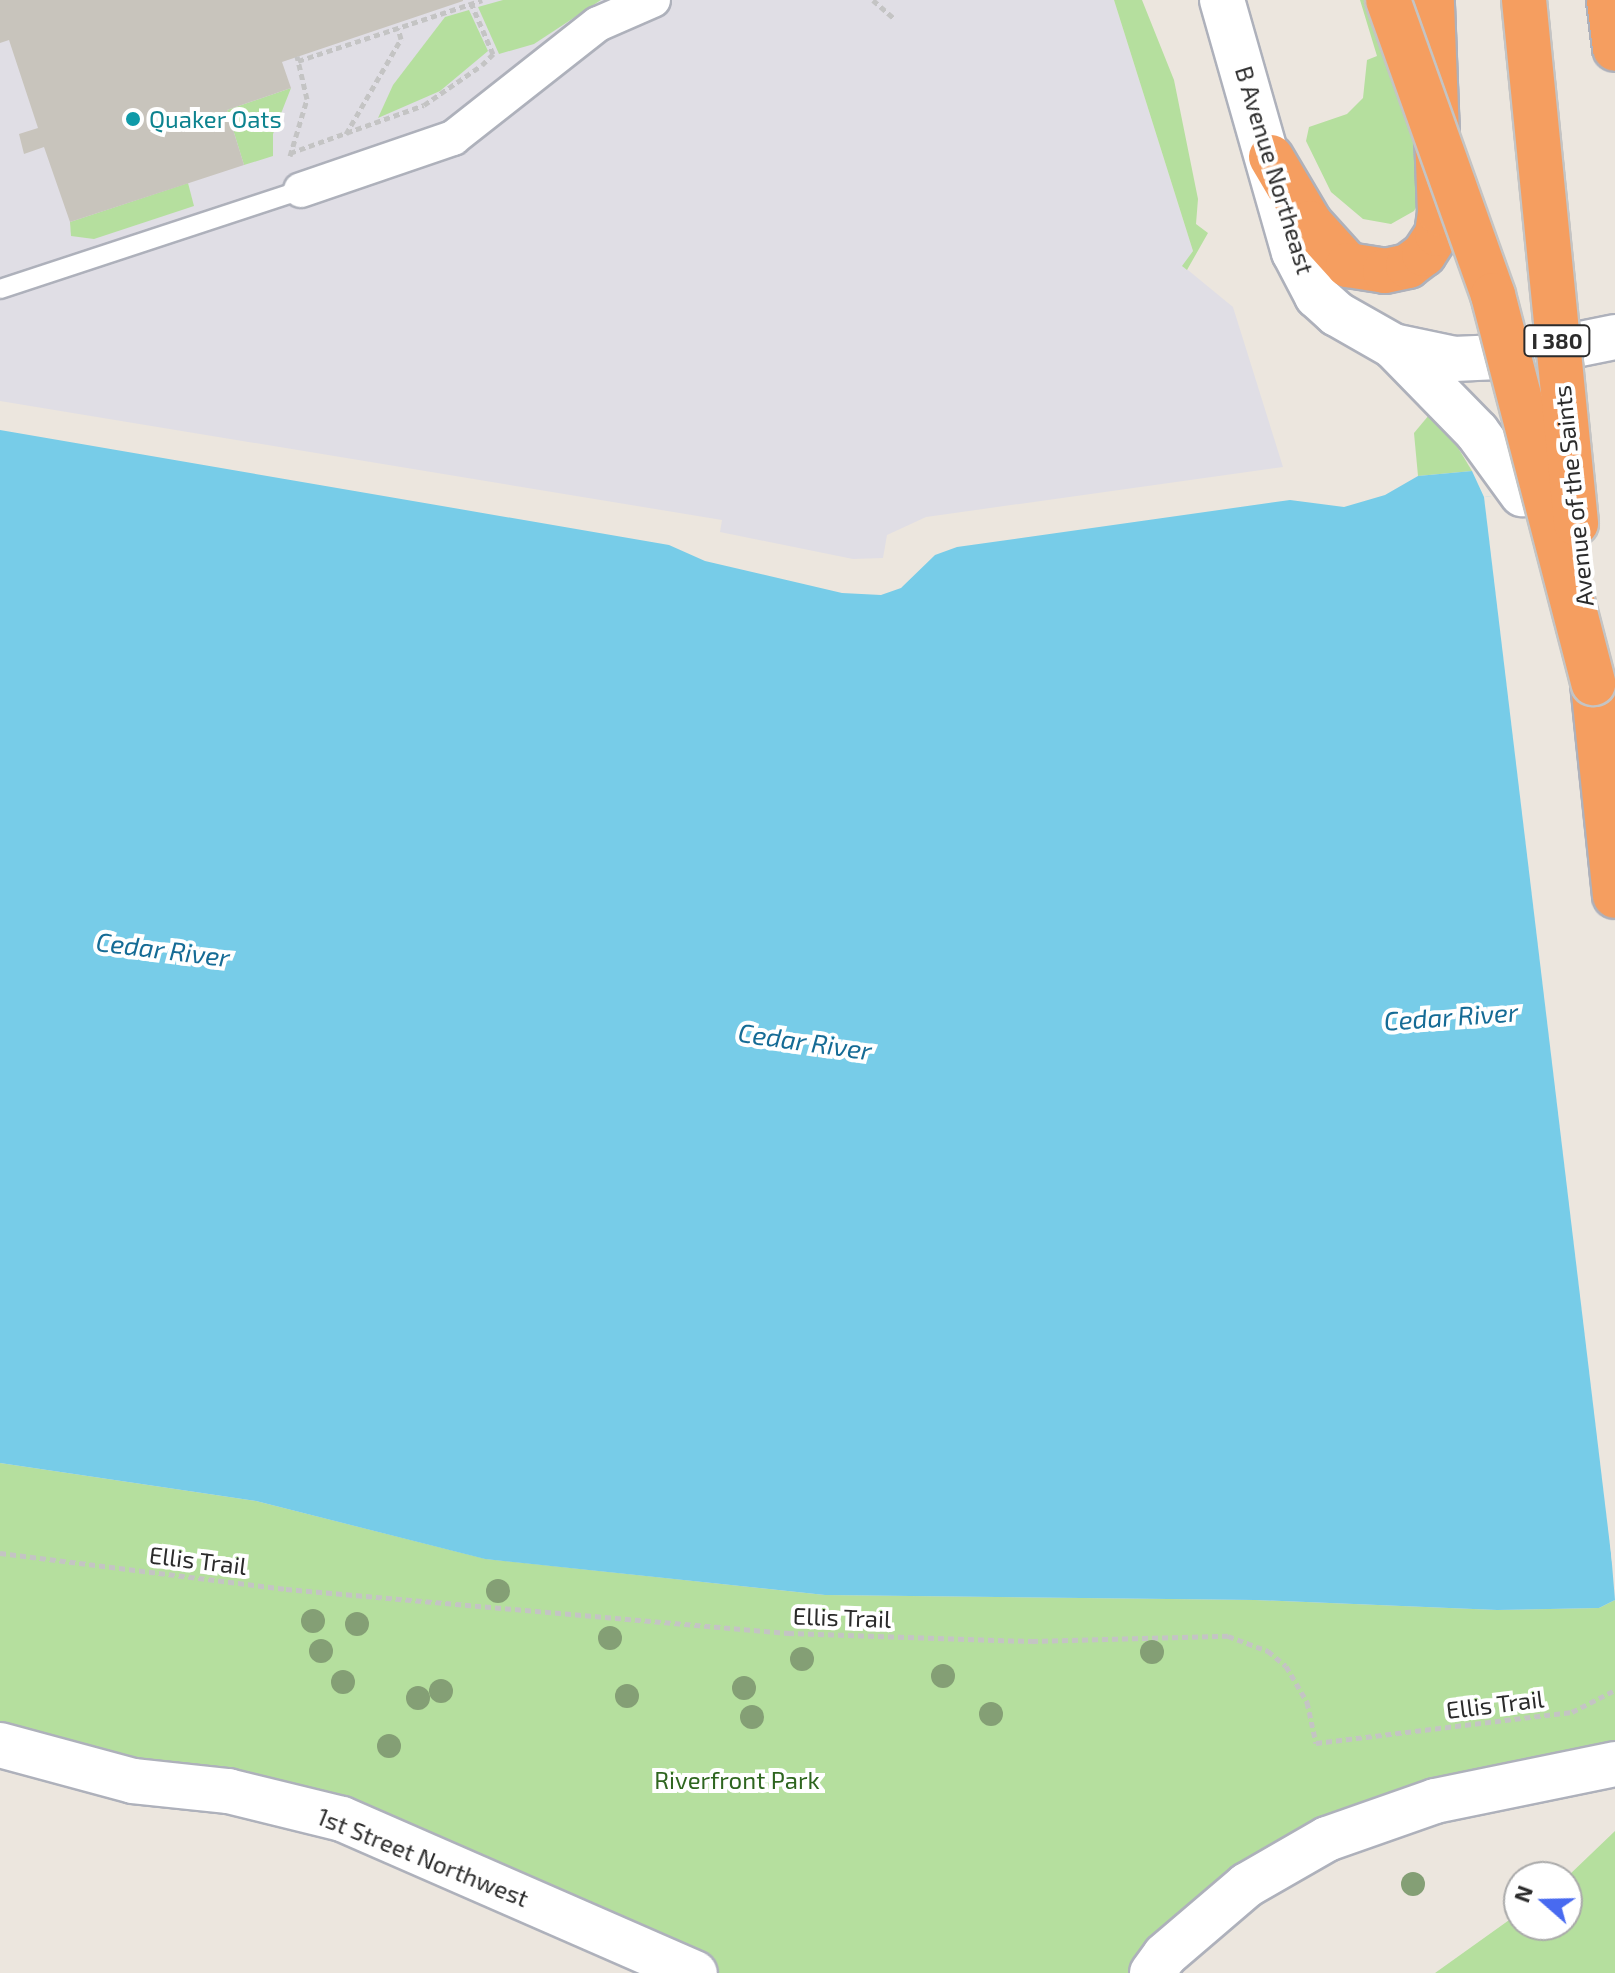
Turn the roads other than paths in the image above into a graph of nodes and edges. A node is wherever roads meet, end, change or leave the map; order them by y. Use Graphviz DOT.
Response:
graph roads {
  1 [pos="653,0"];
  2 [pos="1222,0"];
  3 [pos="1388,0"];
  4 [pos="1434,0"];
  5 [pos="1524,0"];
  6 [pos="1609,0"];
  7 [pos="1615,49"];
  8 [pos="1271,157"];
  9 [pos="295,175"];
  10 [pos="0,289"];
  11 [pos="1615,337"];
  12 [pos="1393,346"];
  13 [pos="1498,359"];
  14 [pos="1522,494"];
  15 [pos="1593,683"];
  16 [pos="1615,896"];
  17 [pos="0,1745"];
  18 [pos="1615,1764"];
  19 [pos="695,1973"];
  20 [pos="1152,1973"];
  1 -- 9 [label="street"];
  2 -- 8 [label="street, B Avenue Northeast"];
  3 -- 15 [label="highway, bridge"];
  4 -- 8 [label="highway"];
  4 -- 13 [label="highway"];
  5 -- 15 [label="highway, Avenue of the Saints / I 380, bridge"];
  6 -- 7 [label="highway"];
  8 -- 12 [label="street, B Avenue Northeast"];
  9 -- 10 [label="lane"];
  11 -- 13 [label="street, B Avenue Northeast"];
  12 -- 13 [label="street, B Avenue Northeast"];
  12 -- 14 [label="street, B Avenue Northeast"];
  15 -- 16 [label="highway, Avenue of the Saints / I 380"];
  17 -- 19 [label="street, 1st Street Northwest"];
  18 -- 20 [label="street"];
}
